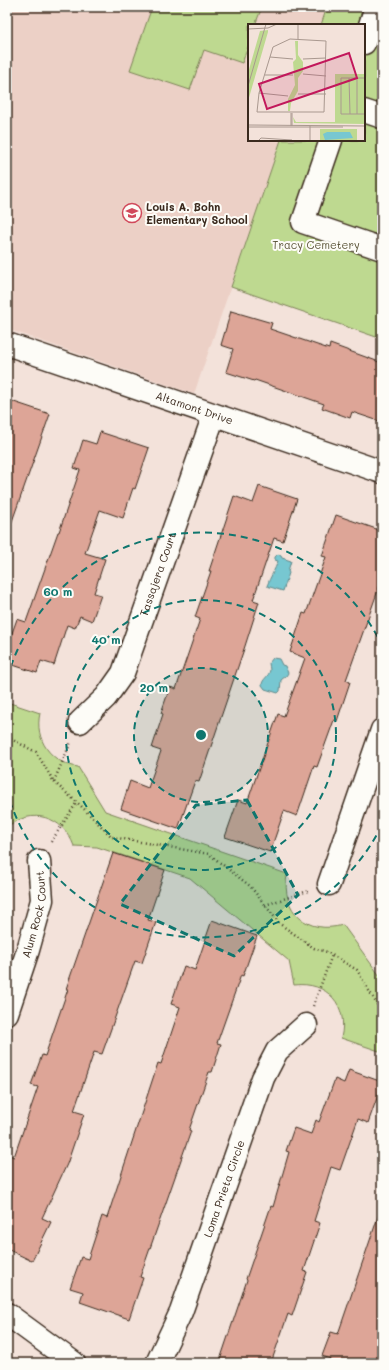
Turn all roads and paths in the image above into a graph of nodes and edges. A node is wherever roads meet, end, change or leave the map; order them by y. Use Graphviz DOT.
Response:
graph roads {
  1 [pos="376,7"];
  2 [pos="365,40"];
  3 [pos="365,111"];
  4 [pos="382,117"];
  5 [pos="331,141"];
  6 [pos="382,249"];
  7 [pos="7,344"];
  8 [pos="214,415"];
  9 [pos="382,472"];
  10 [pos="80,722"];
  11 [pos="382,730"];
  12 [pos="7,737"];
  13 [pos="54,782"];
  14 [pos="77,802"];
  15 [pos="39,861"];
  16 [pos="329,884"];
  17 [pos="265,905"];
  18 [pos="332,955"];
  19 [pos="382,1013"];
  20 [pos="7,1014"];
  21 [pos="306,1025"];
  22 [pos="7,1314"];
  23 [pos="74,1363"];
  24 [pos="157,1363"];
  1 -- 2 [label="street"];
  3 -- 4 [label="street"];
  5 -- 6 [label="street"];
  7 -- 8 [label="street, Altamont Drive"];
  8 -- 9 [label="street, Altamont Drive"];
  8 -- 10 [label="street, Tassajera Court"];
  10 -- 13 [label="path"];
  11 -- 16 [label="street"];
  12 -- 13 [label="path"];
  13 -- 14 [label="path"];
  14 -- 15 [label="path"];
  14 -- 17 [label="path"];
  15 -- 20 [label="street, Alum Rock Court"];
  16 -- 17 [label="path"];
  17 -- 18 [label="path"];
  18 -- 19 [label="path"];
  18 -- 21 [label="path"];
  21 -- 24 [label="street, Loma Prieta Circle"];
  22 -- 23 [label="street"];
}
